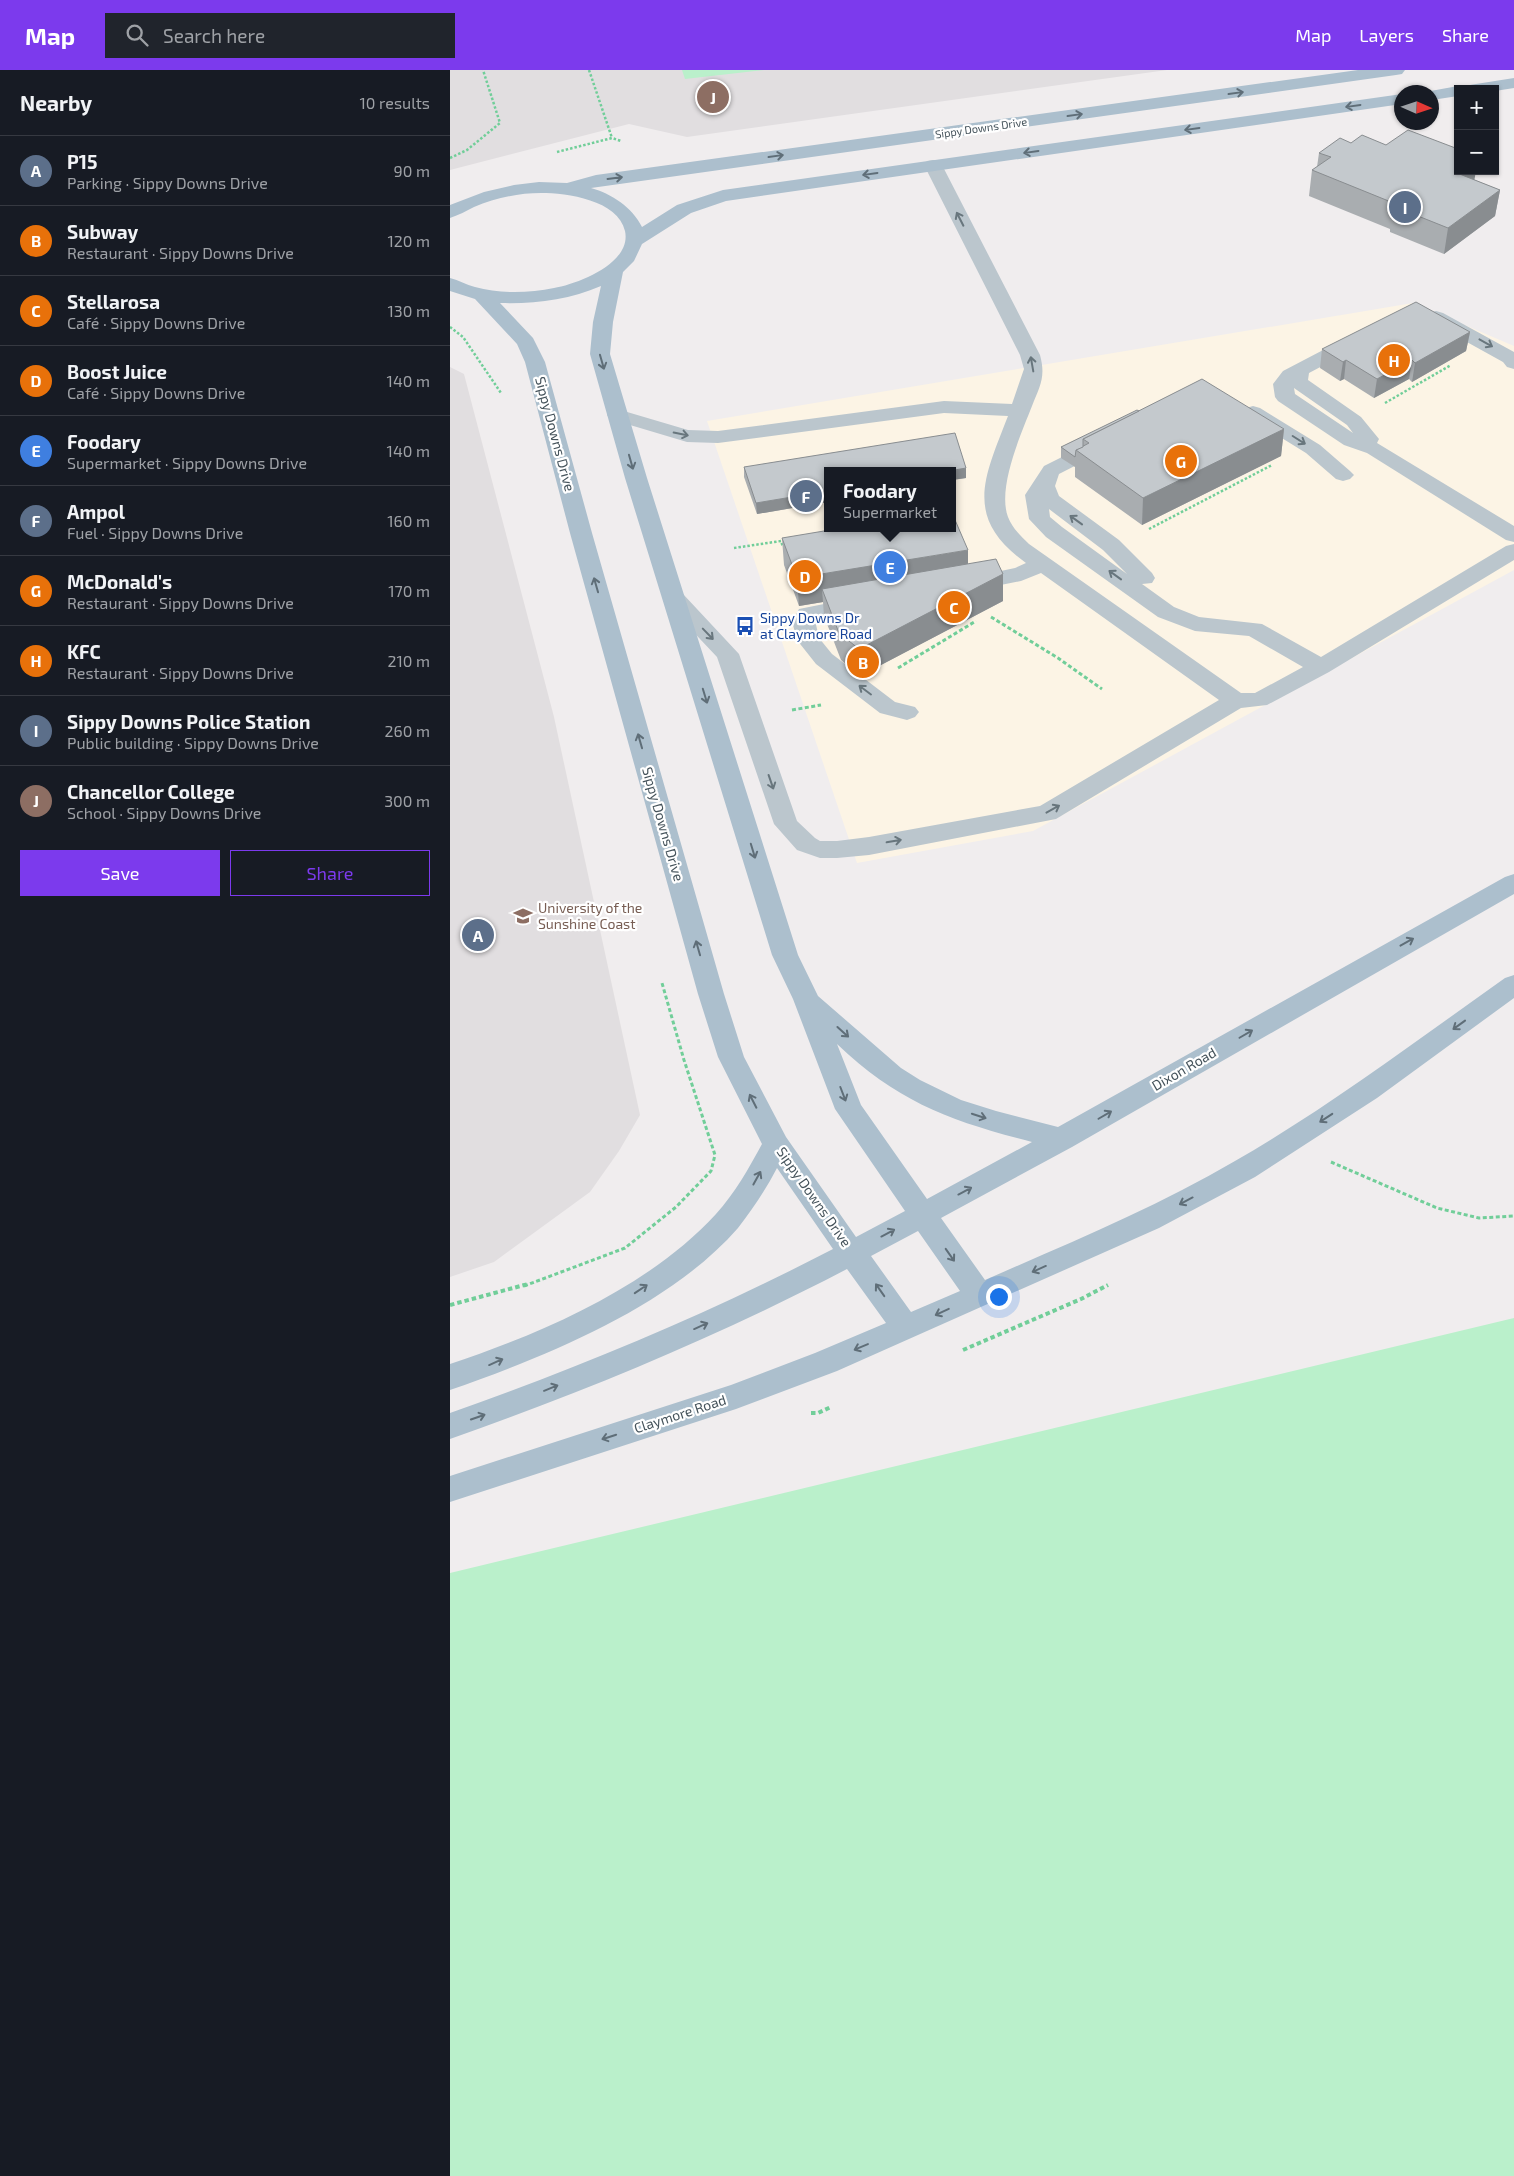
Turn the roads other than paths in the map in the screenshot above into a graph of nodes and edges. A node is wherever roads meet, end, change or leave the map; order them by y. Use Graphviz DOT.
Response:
graph roads {
  1 [pos="1397,70"];
  2 [pos="1514,83"];
  3 [pos="1499,85"];
  4 [pos="1454,92"];
  5 [pos="1439,94"];
  6 [pos="1394,100"];
  7 [pos="933,166"];
  8 [pos="567,189"];
  9 [pos="450,212"];
  10 [pos="635,240"];
  11 [pos="614,270"];
  12 [pos="450,284"];
  13 [pos="482,295"];
  14 [pos="1417,314"];
  15 [pos="1370,334"];
  16 [pos="1514,363"];
  17 [pos="1239,403"];
  18 [pos="1020,410"];
  19 [pos="617,416"];
  20 [pos="1119,435"];
  21 [pos="1343,475"];
  22 [pos="1514,535"];
  23 [pos="1514,551"];
  24 [pos="1043,564"];
  25 [pos="948,588"];
  26 [pos="675,599"];
  27 [pos="883,600"];
  28 [pos="1321,667"];
  29 [pos="1236,701"];
  30 [pos="907,712"];
  31 [pos="1514,883"];
  32 [pos="1514,985"];
  33 [pos="806,999"];
  34 [pos="1062,1139"];
  35 [pos="776,1144"];
  36 [pos="923,1215"];
  37 [pos="853,1252"];
  38 [pos="978,1295"];
  39 [pos="906,1328"];
  40 [pos="450,1377"];
  41 [pos="450,1426"];
  42 [pos="450,1489"];
  8 -- 1 [label="main road, Sippy Downs Drive, one-way"];
  2 -- 3 [label="main road"];
  4 -- 5 [label="main road"];
  6 -- 7 [label="main road, one-way"];
  7 -- 10 [label="main road, one-way"];
  18 -- 7 [label="lane, one-way"];
  8 -- 9 [label="main road"];
  8 -- 10 [label="main road"];
  10 -- 11 [label="main road"];
  11 -- 13 [label="main road"];
  11 -- 19 [label="main road, one-way"];
  12 -- 13 [label="main road"];
  35 -- 13 [label="main road, Sippy Downs Drive, one-way"];
  14 -- 16 [label="lane, one-way"];
  15 -- 22 [label="lane"];
  17 -- 21 [label="lane, one-way"];
  19 -- 18 [label="lane, one-way"];
  18 -- 24 [label="lane"];
  19 -- 26 [label="main road, one-way"];
  28 -- 20 [label="lane, one-way"];
  23 -- 28 [label="lane"];
  24 -- 25 [label="lane"];
  24 -- 29 [label="lane"];
  26 -- 29 [label="lane, one-way"];
  26 -- 33 [label="main road, one-way"];
  30 -- 27 [label="lane, one-way"];
  28 -- 29 [label="lane"];
  34 -- 31 [label="main road, Dixon Road, one-way"];
  32 -- 38 [label="main road, one-way"];
  33 -- 34 [label="main road, one-way"];
  33 -- 36 [label="main road, one-way"];
  36 -- 34 [label="main road, Dixon Road, one-way"];
  35 -- 37 [label="main road, Sippy Downs Drive"];
  40 -- 35 [label="main road, one-way"];
  37 -- 36 [label="main road, Dixon Road, one-way"];
  36 -- 38 [label="main road, one-way"];
  39 -- 37 [label="main road, Sippy Downs Drive, one-way"];
  41 -- 37 [label="main road, one-way"];
  38 -- 39 [label="main road, one-way"];
  39 -- 42 [label="main road, Claymore Road, one-way"];
}
